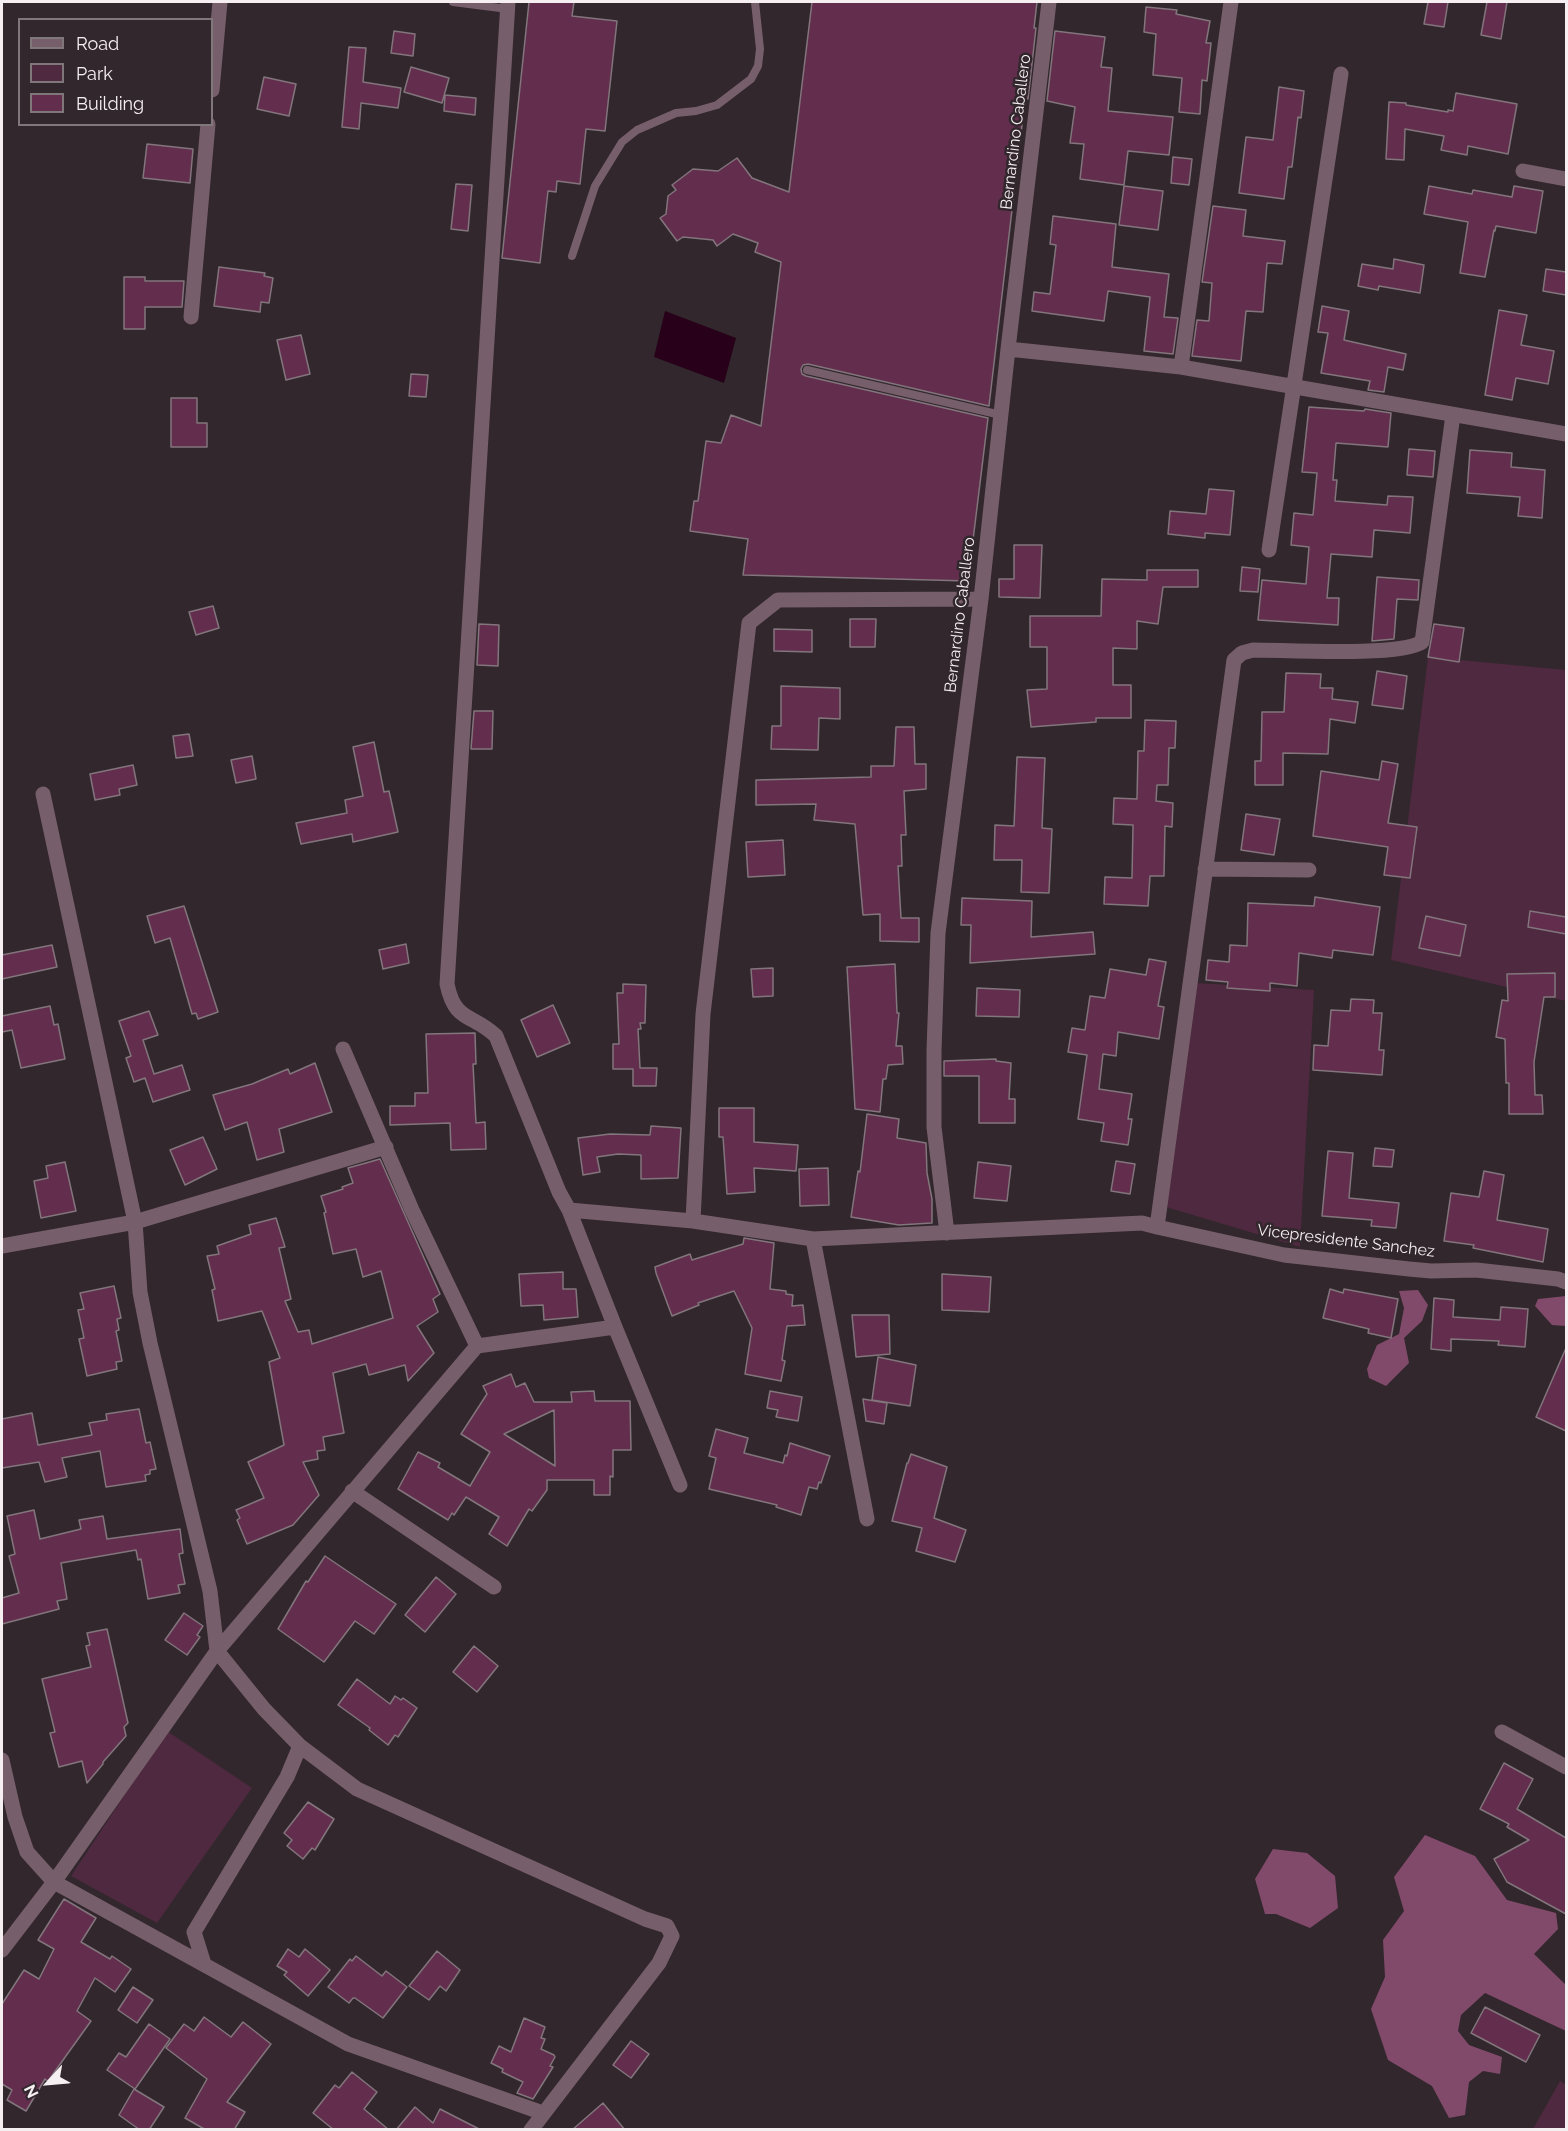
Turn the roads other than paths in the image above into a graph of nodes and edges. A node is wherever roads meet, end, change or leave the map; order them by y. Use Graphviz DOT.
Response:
graph roads {
  1 [pos="220,2"];
  2 [pos="453,2"];
  3 [pos="755,2"];
  4 [pos="1049,2"];
  5 [pos="1231,2"];
  6 [pos="508,5"];
  7 [pos="1341,74"];
  8 [pos="213,79"];
  9 [pos="208,126"];
  10 [pos="1523,171"];
  11 [pos="1566,179"];
  12 [pos="572,255"];
  13 [pos="191,317"];
  14 [pos="1008,349"];
  15 [pos="1181,367"];
  16 [pos="807,369"];
  17 [pos="1293,387"];
  18 [pos="1453,414"];
  19 [pos="1001,415"];
  20 [pos="1566,434"];
  21 [pos="1269,550"];
  22 [pos="981,599"];
  23 [pos="43,794"];
  24 [pos="1205,869"];
  25 [pos="1310,870"];
  26 [pos="343,1049"];
  27 [pos="386,1147"];
  28 [pos="569,1210"];
  29 [pos="693,1221"];
  30 [pos="135,1222"];
  31 [pos="1157,1227"];
  32 [pos="947,1233"];
  33 [pos="813,1239"];
  34 [pos="2,1246"];
  35 [pos="1566,1282"];
  36 [pos="615,1327"];
  37 [pos="477,1347"];
  38 [pos="680,1485"];
  39 [pos="352,1491"];
  40 [pos="867,1519"];
  41 [pos="494,1587"];
  42 [pos="218,1651"];
  43 [pos="1502,1732"];
  44 [pos="300,1746"];
  45 [pos="2,1760"];
  46 [pos="1566,1767"];
  47 [pos="54,1882"];
  48 [pos="2,1950"];
  49 [pos="204,1964"];
  50 [pos="543,2113"];
  51 [pos="531,2130"];
  1 -- 8 [label="street"];
  2 -- 6 [label="lane"];
  3 -- 12 [label="lane"];
  4 -- 14 [label="street, Bernardino Caballero"];
  5 -- 15 [label="street"];
  6 -- 28 [label="street"];
  7 -- 17 [label="street"];
  9 -- 13 [label="street"];
  10 -- 11 [label="street"];
  14 -- 15 [label="street"];
  14 -- 19 [label="street, Bernardino Caballero"];
  15 -- 17 [label="street"];
  16 -- 19 [label="lane"];
  17 -- 18 [label="street"];
  17 -- 21 [label="street"];
  18 -- 20 [label="street"];
  18 -- 24 [label="street"];
  19 -- 22 [label="street, Bernardino Caballero"];
  22 -- 29 [label="street"];
  22 -- 32 [label="street, Bernardino Caballero"];
  23 -- 30 [label="street"];
  24 -- 25 [label="street"];
  24 -- 31 [label="street"];
  26 -- 27 [label="street"];
  27 -- 30 [label="street"];
  27 -- 37 [label="street"];
  28 -- 29 [label="street, Vicepresidente Sanchez"];
  28 -- 36 [label="street"];
  29 -- 33 [label="street, Vicepresidente Sanchez"];
  30 -- 34 [label="street"];
  30 -- 42 [label="street"];
  31 -- 32 [label="street, Vicepresidente Sanchez"];
  31 -- 35 [label="street, Vicepresidente Sanchez"];
  32 -- 33 [label="street, Vicepresidente Sanchez"];
  33 -- 40 [label="street"];
  36 -- 37 [label="street"];
  36 -- 38 [label="street"];
  37 -- 39 [label="street"];
  39 -- 41 [label="street"];
  39 -- 42 [label="street"];
  42 -- 44 [label="street"];
  42 -- 47 [label="street"];
  43 -- 46 [label="street"];
  44 -- 49 [label="street"];
  44 -- 50 [label="street"];
  45 -- 47 [label="street"];
  47 -- 48 [label="street"];
  47 -- 49 [label="street"];
  49 -- 50 [label="street"];
  50 -- 51 [label="street"];
}
